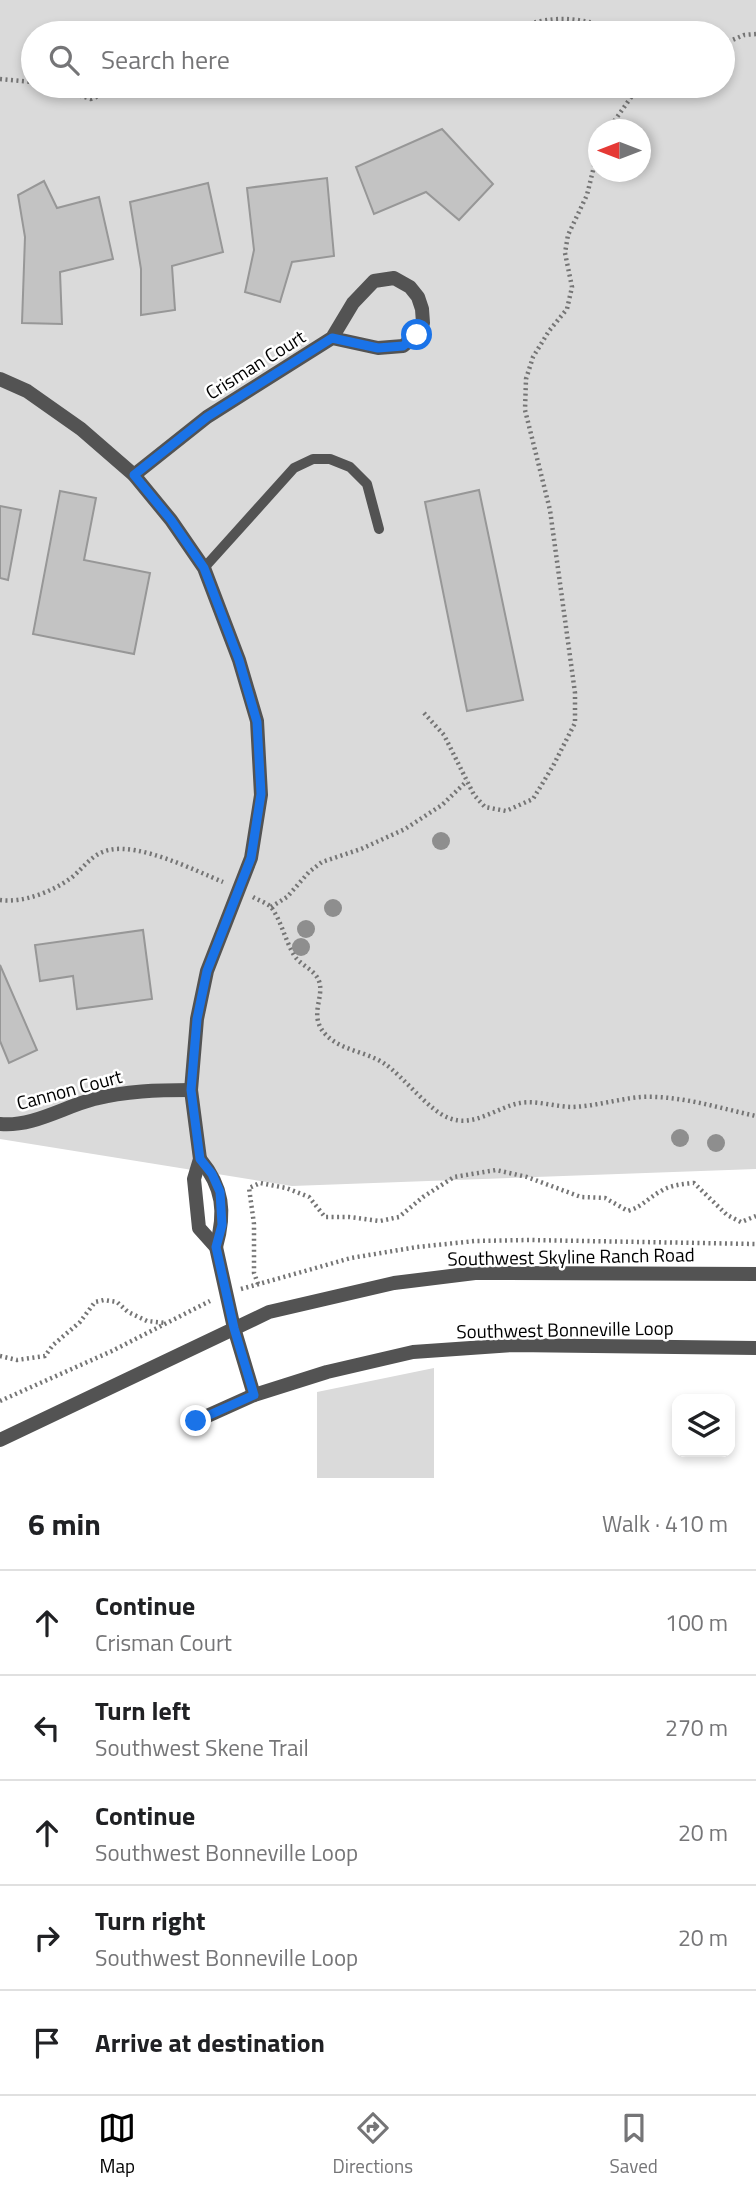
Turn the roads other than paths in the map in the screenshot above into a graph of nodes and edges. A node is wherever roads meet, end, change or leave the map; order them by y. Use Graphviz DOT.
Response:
graph roads {
  1 [pos="332,338"];
  2 [pos="0,379"];
  3 [pos="134,475"];
  4 [pos="379,529"];
  5 [pos="204,568"];
  6 [pos="191,1090"];
  7 [pos="0,1124"];
  8 [pos="200,1159"];
  9 [pos="216,1247"];
  10 [pos="756,1274"];
  11 [pos="234,1328"];
  12 [pos="756,1348"];
  13 [pos="254,1395"];
  14 [pos="196,1421"];
  15 [pos="0,1440"];
  1 -- 1 [label="street, Crisman Court"];
  1 -- 3 [label="street, Crisman Court"];
  2 -- 3 [label="street"];
  3 -- 5 [label="street"];
  4 -- 5 [label="lane"];
  5 -- 6 [label="street"];
  6 -- 7 [label="street, Cannon Court"];
  6 -- 8 [label="street"];
  8 -- 9 [label="street"];
  8 -- 9 [label="street"];
  9 -- 11 [label="street"];
  10 -- 11 [label="street, Southwest Skyline Ranch Road"];
  11 -- 13 [label="street"];
  11 -- 15 [label="street, Southwest Skyline Ranch Road"];
  12 -- 13 [label="street, Southwest Bonneville Loop"];
  13 -- 14 [label="street, Southwest Bonneville Loop"];
}
